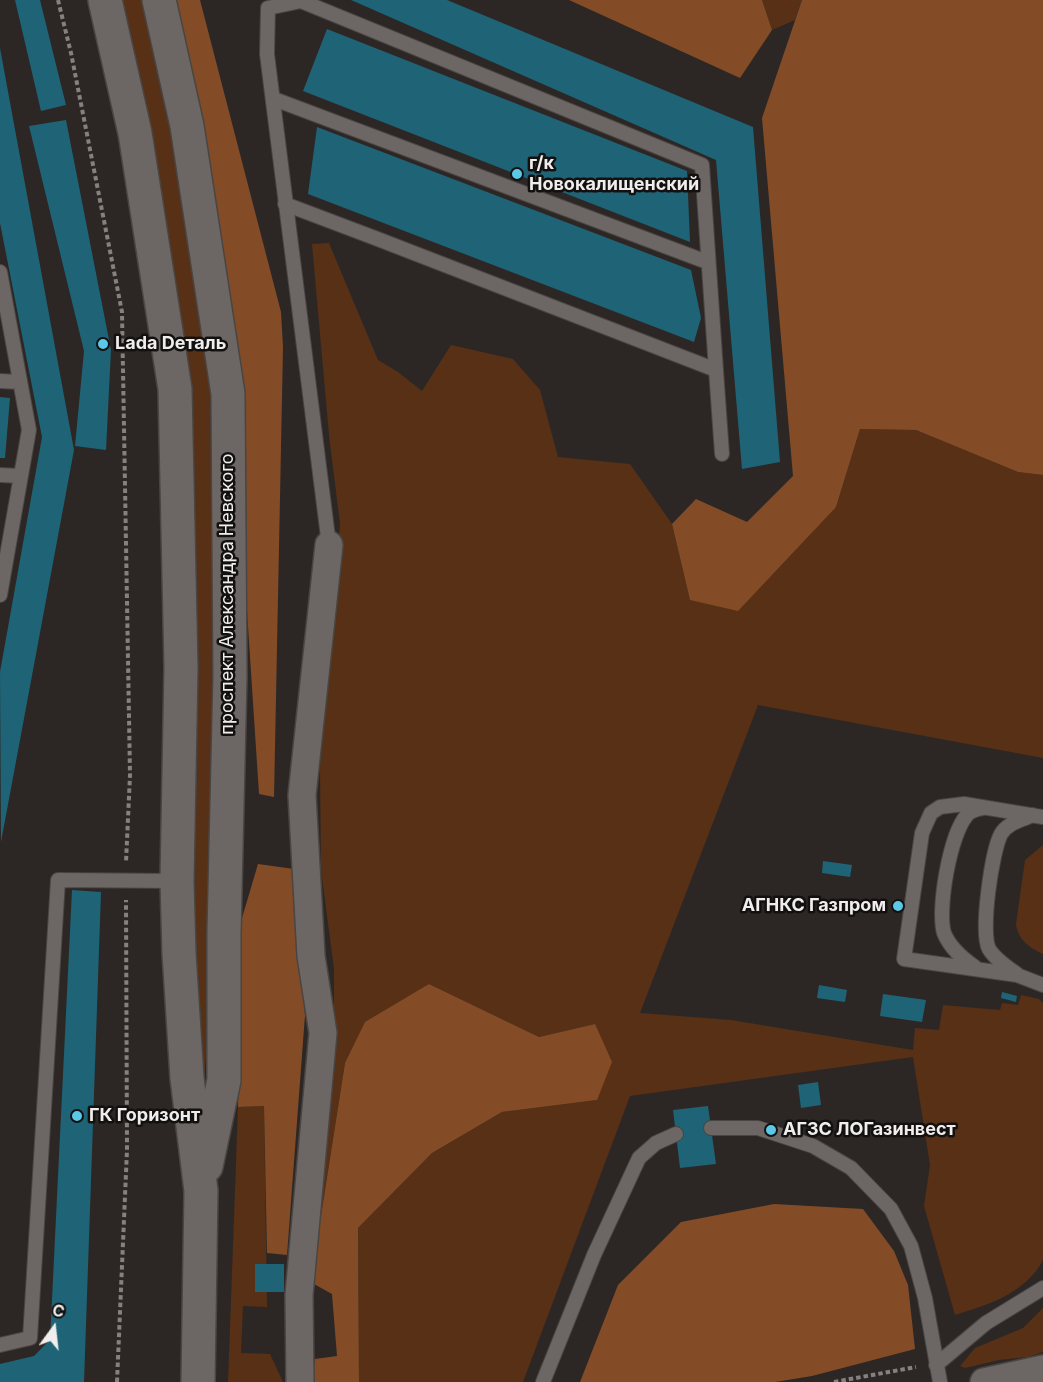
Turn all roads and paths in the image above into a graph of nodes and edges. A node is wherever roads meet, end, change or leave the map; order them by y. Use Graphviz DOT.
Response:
graph roads {
  1 [pos="58,0"];
  2 [pos="105,0"];
  3 [pos="159,0"];
  4 [pos="268,4"];
  5 [pos="274,99"];
  6 [pos="285,204"];
  7 [pos="707,262"];
  8 [pos="0,272"];
  9 [pos="1,287"];
  10 [pos="716,370"];
  11 [pos="0,381"];
  12 [pos="19,382"];
  13 [pos="722,454"];
  14 [pos="0,475"];
  15 [pos="20,476"];
  16 [pos="329,545"];
  17 [pos="2,567"];
  18 [pos="0,596"];
  19 [pos="988,807"];
  20 [pos="1038,816"];
  21 [pos="126,881"];
  22 [pos="177,881"];
  23 [pos="978,969"];
  24 [pos="1017,975"];
  25 [pos="1043,985"];
  26 [pos="711,1128"];
  27 [pos="676,1134"];
  28 [pos="201,1191"];
  29 [pos="1043,1288"];
  30 [pos="0,1345"];
  31 [pos="936,1365"];
  32 [pos="1043,1369"];
  33 [pos="117,1382"];
  34 [pos="198,1382"];
  35 [pos="300,1382"];
  36 [pos="543,1382"];
  37 [pos="834,1382"];
  38 [pos="940,1382"];
  39 [pos="984,1382"];
  1 -- 21 [label="path"];
  2 -- 22 [label="main road, проспект Александра Невского"];
  3 -- 28 [label="main road, проспект Александра Невского"];
  4 -- 5 [label="lane"];
  4 -- 7 [label="lane"];
  5 -- 6 [label="lane"];
  5 -- 7 [label="lane"];
  6 -- 10 [label="lane"];
  6 -- 16 [label="lane"];
  7 -- 10 [label="lane"];
  8 -- 9 [label="lane"];
  9 -- 12 [label="lane"];
  10 -- 13 [label="lane"];
  11 -- 12 [label="lane"];
  12 -- 15 [label="lane"];
  14 -- 15 [label="lane"];
  15 -- 17 [label="lane"];
  16 -- 35 [label="street"];
  17 -- 18 [label="lane"];
  19 -- 20 [label="lane"];
  19 -- 23 [label="lane"];
  19 -- 23 [label="lane"];
  20 -- 24 [label="lane"];
  21 -- 22 [label="lane"];
  21 -- 30 [label="lane"];
  21 -- 33 [label="path"];
  22 -- 28 [label="main road, проспект Александра Невского"];
  23 -- 24 [label="lane"];
  24 -- 25 [label="lane"];
  26 -- 31 [label="lane"];
  27 -- 36 [label="lane"];
  28 -- 34 [label="main road, проспект Александра Невского"];
  29 -- 31 [label="lane"];
  31 -- 37 [label="path"];
  31 -- 38 [label="lane"];
  32 -- 39 [label="street"];
}
